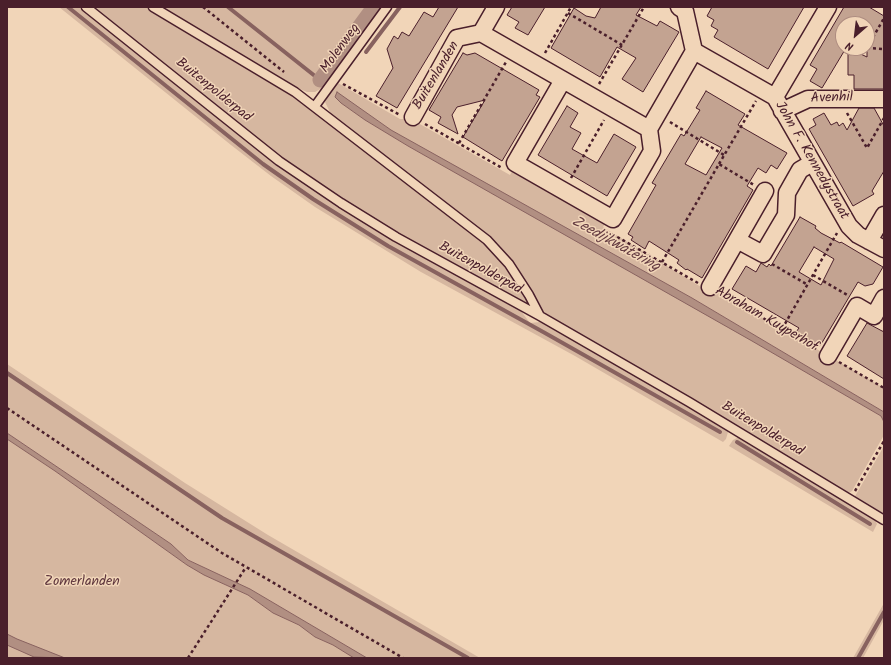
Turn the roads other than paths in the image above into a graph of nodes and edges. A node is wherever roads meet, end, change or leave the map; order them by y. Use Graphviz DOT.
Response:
graph roads {
  1 [pos="86,7"];
  2 [pos="153,7"];
  3 [pos="387,7"];
  4 [pos="496,7"];
  5 [pos="828,7"];
  6 [pos="684,8"];
  7 [pos="481,33"];
  8 [pos="694,51"];
  9 [pos="563,80"];
  10 [pos="768,94"];
  11 [pos="884,99"];
  12 [pos="315,106"];
  13 [pos="782,111"];
  14 [pos="413,117"];
  15 [pos="648,129"];
  16 [pos="812,163"];
  17 [pos="765,191"];
  18 [pos="884,215"];
  19 [pos="737,240"];
  20 [pos="869,241"];
  21 [pos="884,249"];
  22 [pos="710,287"];
  23 [pos="884,298"];
  24 [pos="540,316"];
  25 [pos="828,356"];
  26 [pos="884,520"];
  1 -- 24 [label="lane, Buitenpolderpad"];
  2 -- 12 [label="lane"];
  3 -- 12 [label="lane, Molenweg"];
  4 -- 7 [label="street"];
  5 -- 10 [label="street"];
  6 -- 8 [label="street"];
  7 -- 9 [label="street"];
  7 -- 14 [label="street, Buitenlanden"];
  8 -- 10 [label="street, John F. Kennedystraat"];
  8 -- 15 [label="street"];
  9 -- 15 [label="street"];
  9 -- 15 [label="street"];
  10 -- 13 [label="street, John F. Kennedystraat"];
  11 -- 13 [label="street, Avenhil"];
  12 -- 24 [label="lane"];
  13 -- 16 [label="street, John F. Kennedystraat"];
  16 -- 19 [label="street"];
  16 -- 20 [label="street, John F. Kennedystraat"];
  17 -- 19 [label="street, Abraham Kuyperhof"];
  18 -- 20 [label="street"];
  19 -- 22 [label="street, Abraham Kuyperhof"];
  20 -- 21 [label="street, John F. Kennedystraat"];
  23 -- 25 [label="street"];
  24 -- 26 [label="lane, Buitenpolderpad"];
}
